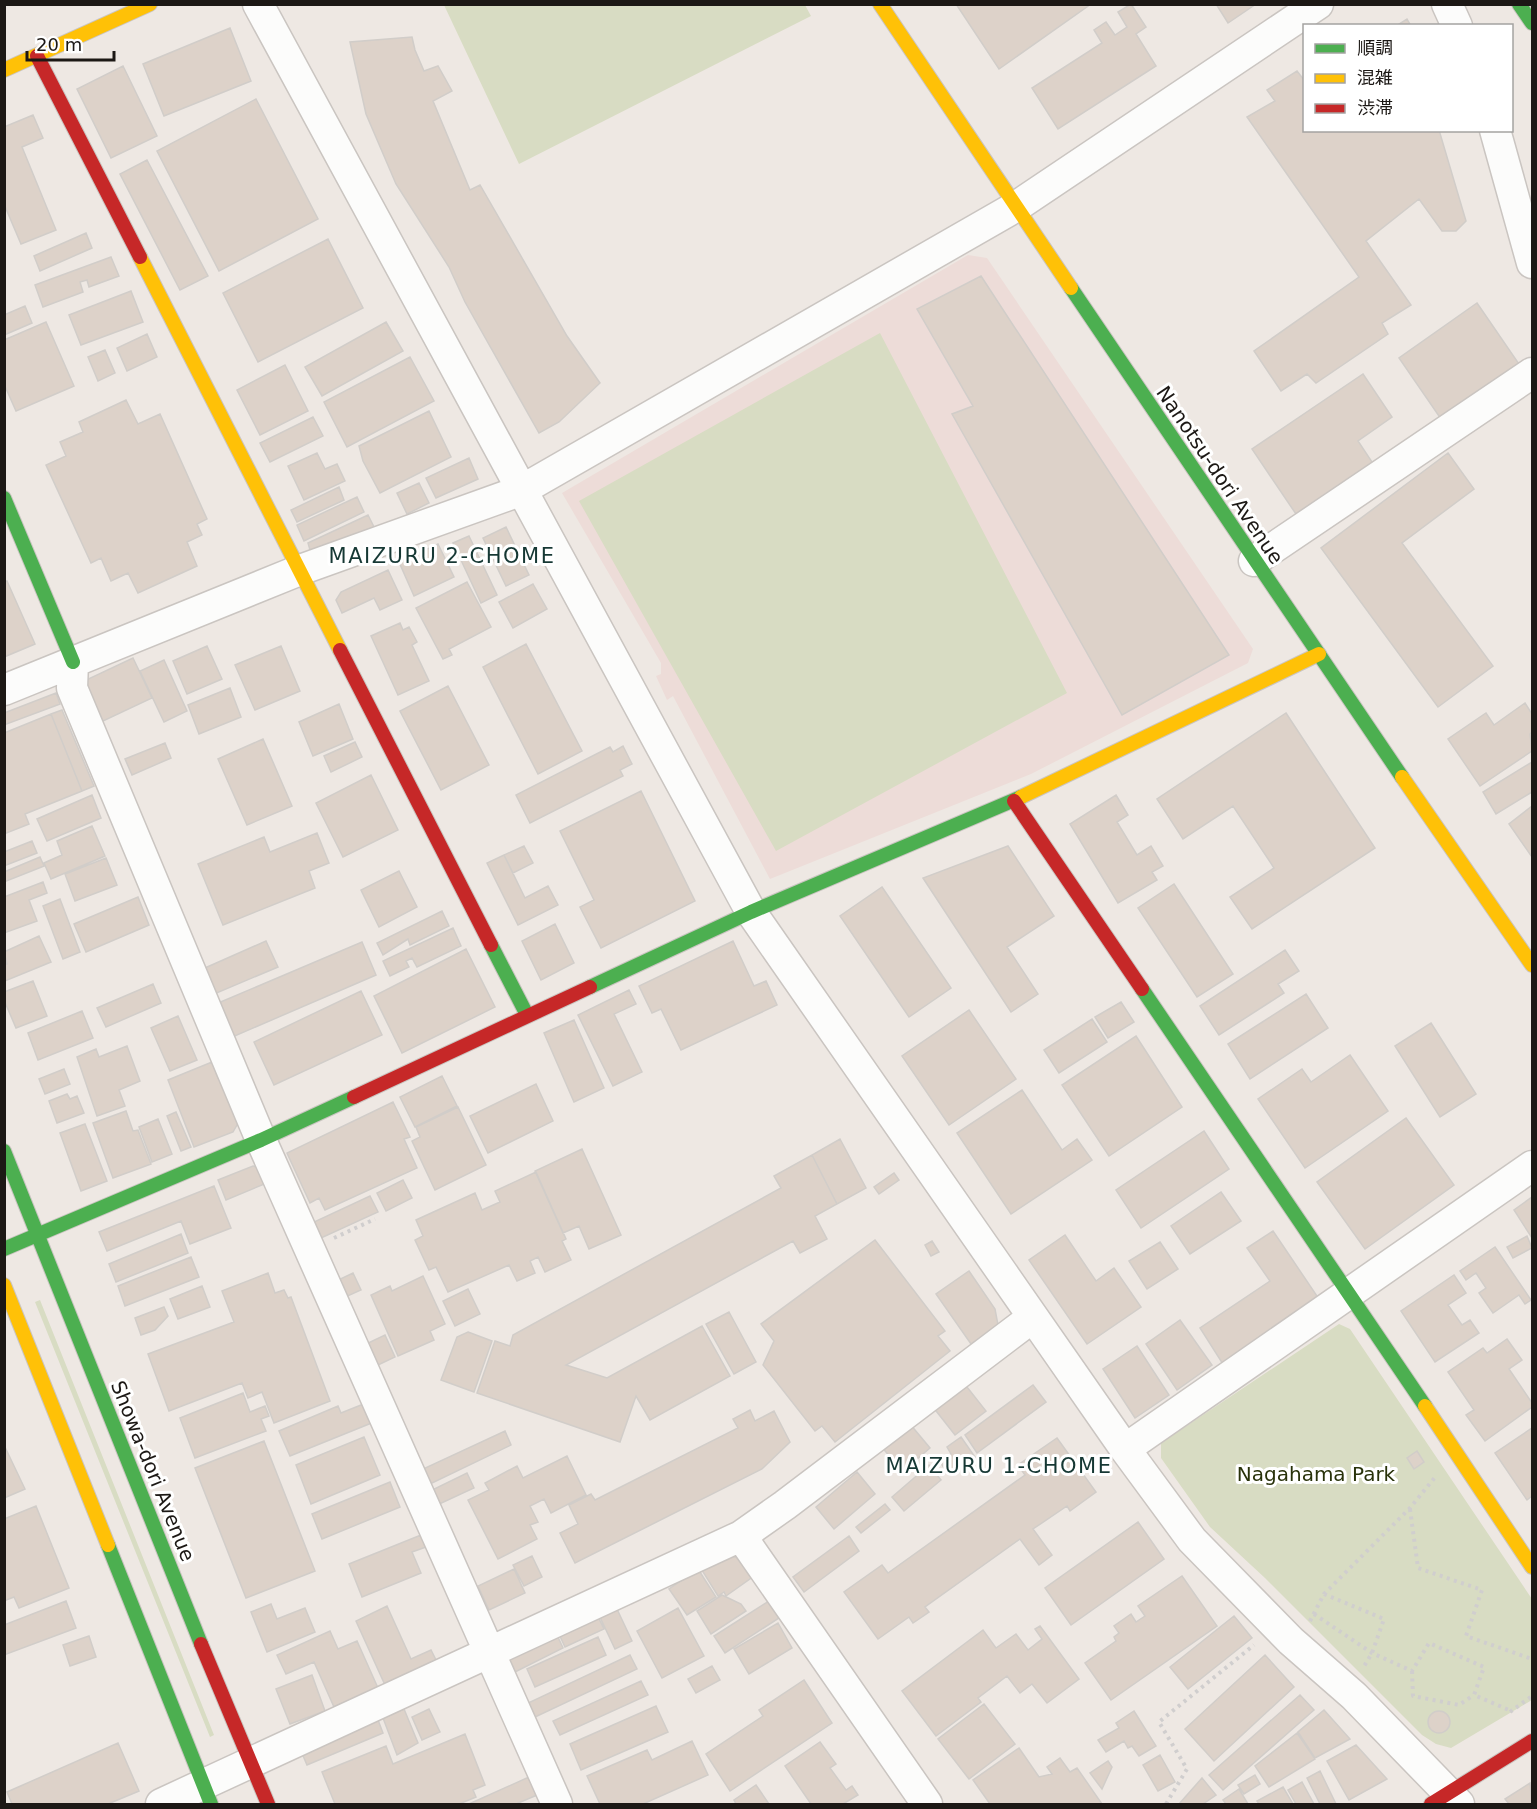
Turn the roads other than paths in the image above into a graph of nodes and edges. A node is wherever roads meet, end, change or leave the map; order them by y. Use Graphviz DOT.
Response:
graph roads {
  1 [pos="150,4"];
  2 [pos="258,4"];
  3 [pos="880,4"];
  4 [pos="1318,4"];
  5 [pos="1447,4"];
  6 [pos="1520,4"];
  7 [pos="1533,23"];
  8 [pos="1456,24"];
  9 [pos="37,56"];
  10 [pos="4,70"];
  11 [pos="1496,132"];
  12 [pos="1017,206"];
  13 [pos="1533,263"];
  14 [pos="1533,373"];
  15 [pos="520,491"];
  16 [pos="4,498"];
  17 [pos="1254,561"];
  18 [pos="300,570"];
  19 [pos="1319,654"];
  20 [pos="74,662"];
  21 [pos="4,690"];
  22 [pos="1014,801"];
  23 [pos="751,912"];
  24 [pos="1533,965"];
  25 [pos="527,1015"];
  26 [pos="261,1140"];
  27 [pos="4,1151"];
  28 [pos="1533,1166"];
  29 [pos="38,1235"];
  30 [pos="4,1249"];
  31 [pos="4,1285"];
  32 [pos="1350,1292"];
  33 [pos="1033,1317"];
  34 [pos="1125,1449"];
  35 [pos="741,1536"];
  36 [pos="1533,1567"];
  37 [pos="487,1651"];
  38 [pos="1533,1742"];
  39 [pos="250,1762"];
  40 [pos="207,1794"];
  41 [pos="1446,1801"];
  42 [pos="160,1804"];
  43 [pos="268,1804"];
  44 [pos="557,1804"];
  45 [pos="927,1804"];
  1 -- 9 [label="street"];
  2 -- 15 [label="street"];
  3 -- 12 [label="street, Nanotsu-dori Avenue"];
  4 -- 12 [label="street"];
  5 -- 8 [label="street"];
  6 -- 7 [label="street"];
  9 -- 10 [label="street"];
  9 -- 18 [label="street"];
  11 -- 13 [label="street"];
  12 -- 15 [label="street"];
  12 -- 17 [label="street, Nanotsu-dori Avenue"];
  14 -- 17 [label="street"];
  15 -- 18 [label="street"];
  15 -- 23 [label="street"];
  16 -- 20 [label="street"];
  17 -- 19 [label="street, Nanotsu-dori Avenue"];
  18 -- 20 [label="street"];
  18 -- 25 [label="street"];
  19 -- 22 [label="street"];
  19 -- 24 [label="street, Nanotsu-dori Avenue"];
  20 -- 21 [label="street"];
  20 -- 26 [label="street"];
  22 -- 23 [label="street"];
  22 -- 32 [label="street"];
  23 -- 25 [label="street"];
  23 -- 33 [label="street"];
  25 -- 26 [label="street"];
  26 -- 29 [label="street"];
  26 -- 37 [label="street"];
  27 -- 29 [label="street, Showa-dori Avenue"];
  28 -- 32 [label="street"];
  29 -- 30 [label="street"];
  29 -- 39 [label="street, Showa-dori Avenue"];
  31 -- 40 [label="street"];
  32 -- 34 [label="street"];
  32 -- 36 [label="street"];
  33 -- 34 [label="street"];
  33 -- 35 [label="street"];
  34 -- 41 [label="street"];
  35 -- 37 [label="street"];
  35 -- 45 [label="street"];
  37 -- 39 [label="street"];
  37 -- 44 [label="street"];
  38 -- 41 [label="street"];
  39 -- 40 [label="street"];
  39 -- 43 [label="street, Showa-dori Avenue"];
  40 -- 42 [label="street"];
}
